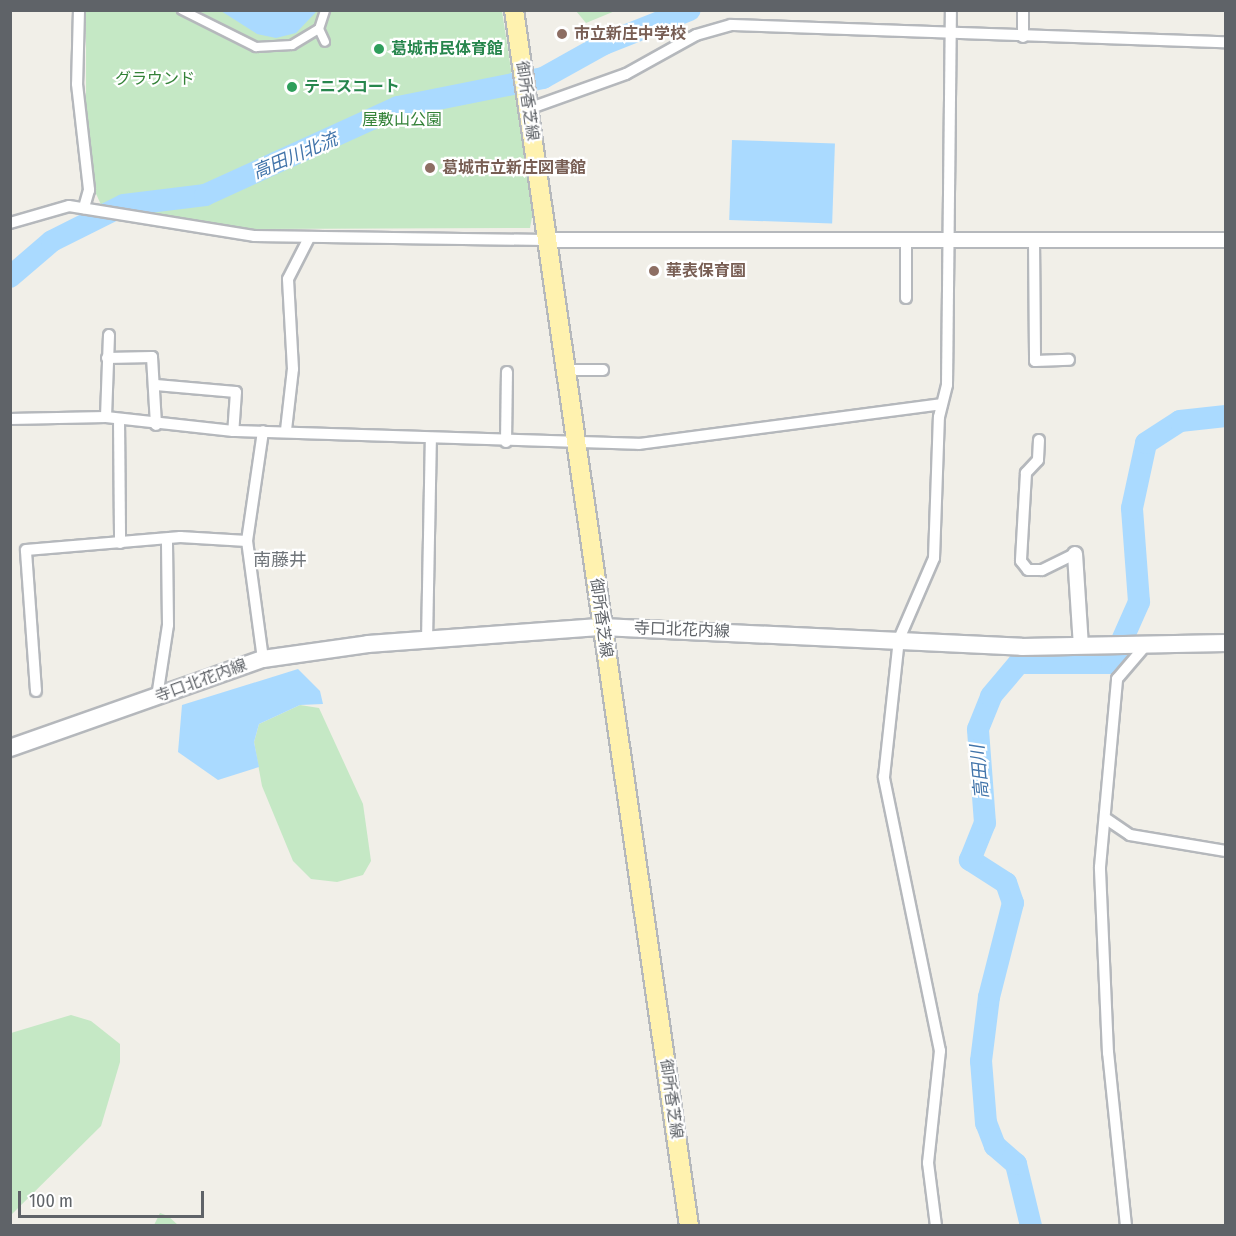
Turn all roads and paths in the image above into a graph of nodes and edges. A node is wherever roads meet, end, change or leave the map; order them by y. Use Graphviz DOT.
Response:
graph roads {
  1 [pos="79,10"];
  2 [pos="182,10"];
  3 [pos="325,10"];
  4 [pos="514,10"];
  5 [pos="951,10"];
  6 [pos="1023,10"];
  7 [pos="319,29"];
  8 [pos="949,32"];
  9 [pos="1023,36"];
  10 [pos="325,42"];
  11 [pos="1226,42"];
  12 [pos="528,109"];
  13 [pos="84,208"];
  14 [pos="10,223"];
  15 [pos="309,238"];
  16 [pos="547,240"];
  17 [pos="906,240"];
  18 [pos="947,240"];
  19 [pos="1034,240"];
  20 [pos="1226,240"];
  21 [pos="906,298"];
  22 [pos="109,334"];
  23 [pos="106,358"];
  24 [pos="1069,360"];
  25 [pos="566,370"];
  26 [pos="603,370"];
  27 [pos="507,372"];
  28 [pos="156,384"];
  29 [pos="941,404"];
  30 [pos="106,417"];
  31 [pos="10,419"];
  32 [pos="119,419"];
  33 [pos="156,425"];
  34 [pos="285,430"];
  35 [pos="232,431"];
  36 [pos="263,431"];
  37 [pos="431,438"];
  38 [pos="1039,440"];
  39 [pos="506,442"];
  40 [pos="576,443"];
  41 [pos="167,539"];
  42 [pos="247,541"];
  43 [pos="120,543"];
  44 [pos="1075,554"];
  45 [pos="602,627"];
  46 [pos="899,639"];
  47 [pos="427,641"];
  48 [pos="1138,644"];
  49 [pos="1226,644"];
  50 [pos="1081,646"];
  51 [pos="262,659"];
  52 [pos="36,691"];
  53 [pos="157,697"];
  54 [pos="13,751"];
  55 [pos="1105,818"];
  56 [pos="1226,851"];
  57 [pos="689,1226"];
  58 [pos="936,1226"];
  59 [pos="1126,1226"];
  1 -- 13 [label="street"];
  2 -- 7 [label="street"];
  3 -- 7 [label="street"];
  4 -- 12 [label="main road, 御所香芝線"];
  5 -- 8 [label="street"];
  6 -- 9 [label="street"];
  7 -- 10 [label="street"];
  8 -- 9 [label="street"];
  8 -- 12 [label="street"];
  8 -- 18 [label="street"];
  9 -- 11 [label="street"];
  12 -- 16 [label="main road, 御所香芝線"];
  13 -- 14 [label="street"];
  13 -- 15 [label="street"];
  15 -- 16 [label="street"];
  15 -- 34 [label="street"];
  16 -- 17 [label="street"];
  16 -- 25 [label="main road, 御所香芝線"];
  17 -- 18 [label="street"];
  17 -- 21 [label="street"];
  18 -- 19 [label="street"];
  18 -- 29 [label="street"];
  19 -- 20 [label="street"];
  19 -- 24 [label="street"];
  22 -- 23 [label="street"];
  23 -- 28 [label="street"];
  23 -- 30 [label="street"];
  25 -- 26 [label="street"];
  25 -- 40 [label="main road, 御所香芝線"];
  27 -- 39 [label="street"];
  28 -- 33 [label="street"];
  28 -- 35 [label="street"];
  29 -- 40 [label="street"];
  29 -- 46 [label="street"];
  30 -- 31 [label="street"];
  30 -- 32 [label="street"];
  32 -- 33 [label="street"];
  32 -- 43 [label="street"];
  33 -- 35 [label="street"];
  34 -- 36 [label="street"];
  34 -- 37 [label="street"];
  35 -- 36 [label="street"];
  36 -- 42 [label="street"];
  37 -- 39 [label="street"];
  37 -- 47 [label="street"];
  38 -- 44 [label="street"];
  39 -- 40 [label="street"];
  40 -- 45 [label="main road, 御所香芝線"];
  41 -- 42 [label="street"];
  41 -- 43 [label="street"];
  41 -- 53 [label="street"];
  42 -- 51 [label="street"];
  43 -- 52 [label="street"];
  44 -- 50 [label="street"];
  45 -- 46 [label="main road, 寺口北花内線"];
  45 -- 47 [label="main road, 寺口北花内線"];
  45 -- 57 [label="main road, 御所香芝線"];
  46 -- 50 [label="main road, 寺口北花内線"];
  46 -- 58 [label="street"];
  47 -- 51 [label="main road, 寺口北花内線"];
  48 -- 49 [label="main road, 寺口北花内線"];
  48 -- 50 [label="main road, 寺口北花内線"];
  48 -- 55 [label="street"];
  51 -- 53 [label="main road, 寺口北花内線"];
  53 -- 54 [label="main road, 寺口北花内線"];
  55 -- 56 [label="street"];
  55 -- 59 [label="street"];
}
